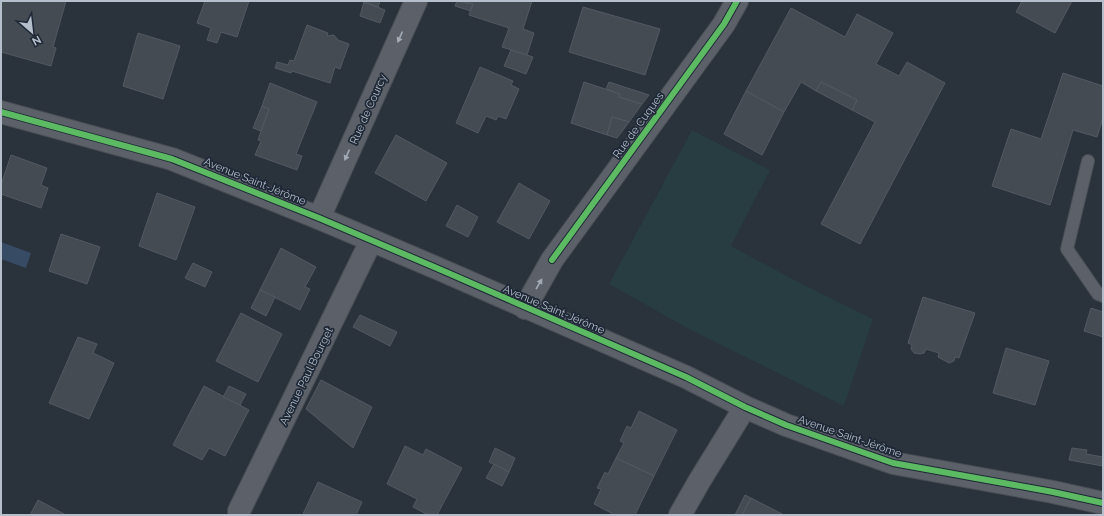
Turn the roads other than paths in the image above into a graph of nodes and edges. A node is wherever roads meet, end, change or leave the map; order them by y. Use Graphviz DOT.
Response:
graph roads {
  1 [pos="416,1"];
  2 [pos="737,1"];
  3 [pos="1,112"];
  4 [pos="1088,161"];
  5 [pos="319,218"];
  6 [pos="371,241"];
  7 [pos="1103,296"];
  8 [pos="525,308"];
  9 [pos="745,407"];
  10 [pos="1103,503"];
  11 [pos="239,511"];
  12 [pos="680,515"];
  1 -- 5 [label="street, Rue de Courcy, one-way"];
  8 -- 2 [label="street, Rue de Cuques, one-way"];
  3 -- 5 [label="street, Avenue Saint-Jérôme"];
  4 -- 7 [label="lane"];
  5 -- 6 [label="street, Avenue Saint-Jérôme"];
  6 -- 8 [label="street, Avenue Saint-Jérôme"];
  6 -- 11 [label="street, Avenue Paul Bourget"];
  8 -- 9 [label="street, Avenue Saint-Jérôme"];
  9 -- 10 [label="street, Avenue Saint-Jérôme"];
  9 -- 12 [label="street"];
}
